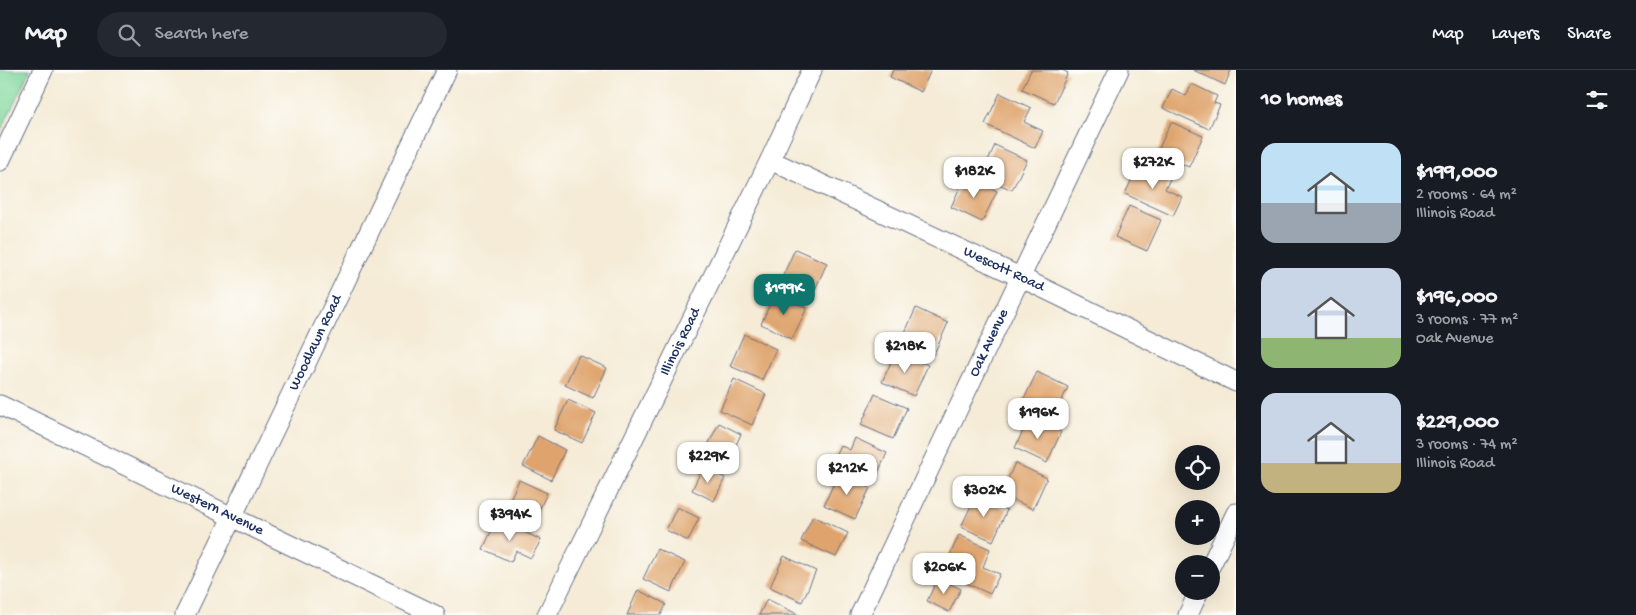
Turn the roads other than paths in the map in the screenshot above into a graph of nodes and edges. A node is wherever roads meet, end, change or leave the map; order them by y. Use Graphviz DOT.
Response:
graph roads {
  1 [pos="43,70"];
  2 [pos="447,70"];
  3 [pos="812,70"];
  4 [pos="1119,70"];
  5 [pos="770,160"];
  6 [pos="0,161"];
  7 [pos="1020,277"];
  8 [pos="1236,382"];
  9 [pos="0,405"];
  10 [pos="1236,513"];
  11 [pos="232,517"];
  12 [pos="1216,555"];
  13 [pos="1195,600"];
  14 [pos="185,615"];
  15 [pos="435,615"];
  16 [pos="548,615"];
  17 [pos="860,615"];
  18 [pos="1188,615"];
  1 -- 6 [label="street"];
  2 -- 11 [label="street, Woodlawn Road"];
  3 -- 5 [label="street, Illinois Road"];
  4 -- 7 [label="street, Oak Avenue"];
  5 -- 7 [label="street, Wescott Road"];
  5 -- 16 [label="street, Illinois Road"];
  7 -- 8 [label="street, Wescott Road"];
  7 -- 17 [label="street, Oak Avenue"];
  9 -- 11 [label="street, Western Avenue"];
  10 -- 12 [label="street"];
  11 -- 14 [label="street, Woodlawn Road"];
  11 -- 15 [label="street, Western Avenue"];
  13 -- 18 [label="street"];
}
